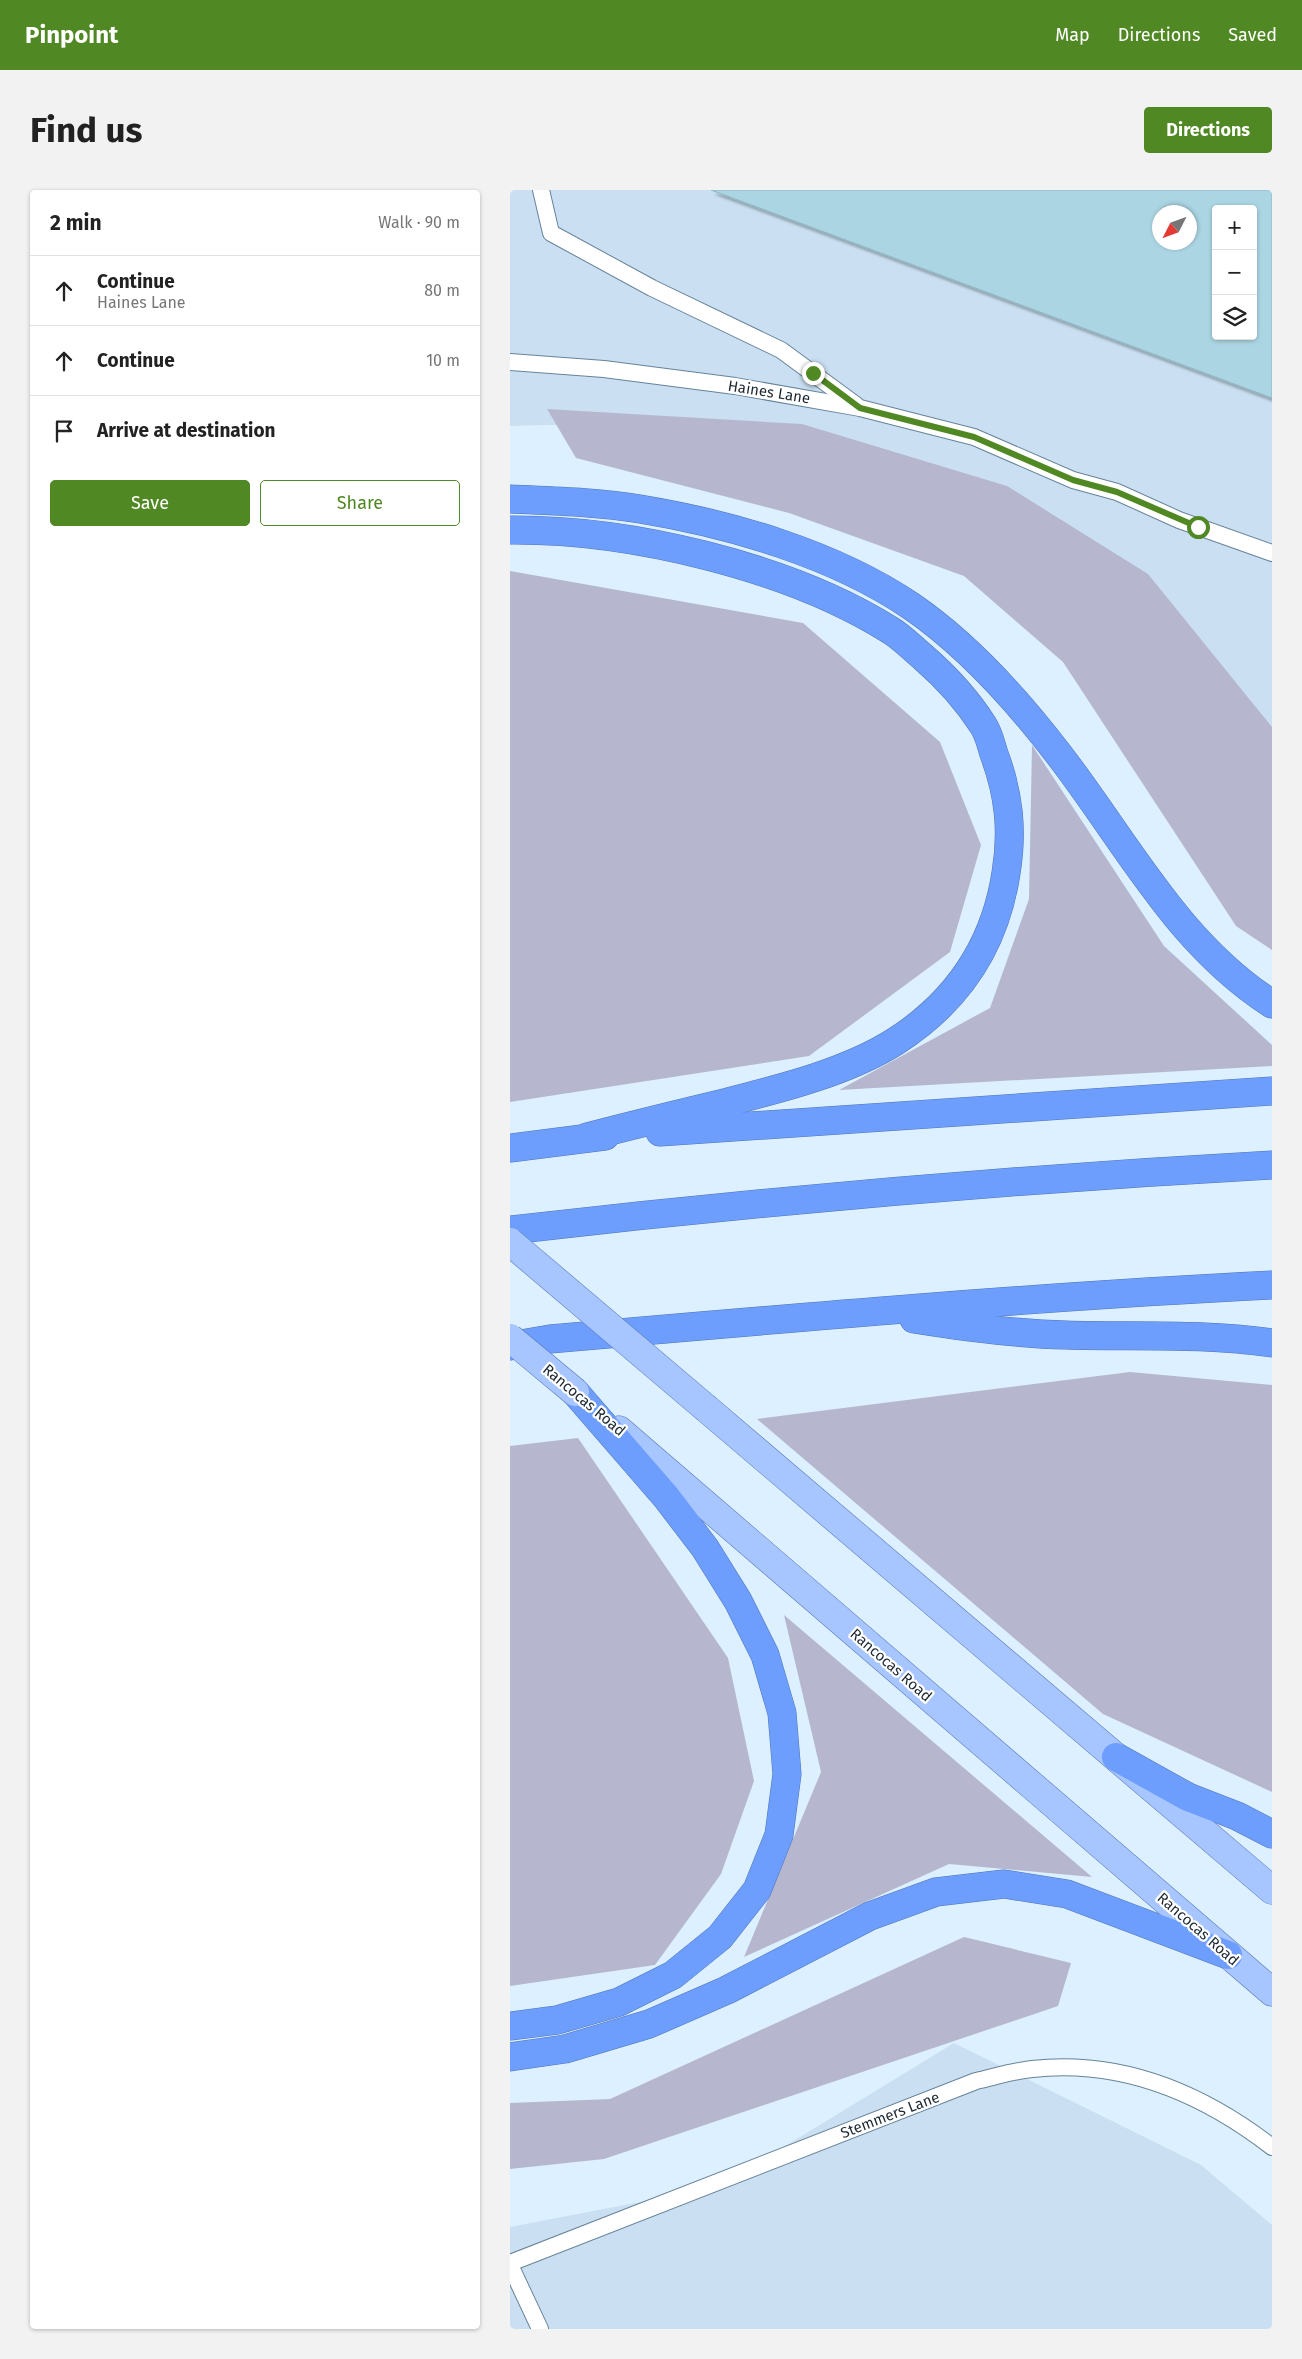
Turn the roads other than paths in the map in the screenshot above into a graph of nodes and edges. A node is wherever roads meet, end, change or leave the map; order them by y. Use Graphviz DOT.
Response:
graph roads {
  1 [pos="541,190"];
  2 [pos="510,362"];
  3 [pos="860,408"];
  4 [pos="510,499"];
  5 [pos="510,530"];
  6 [pos="1272,553"];
  7 [pos="1272,1004"];
  8 [pos="1272,1091"];
  9 [pos="588,1137"];
  10 [pos="510,1148"];
  11 [pos="1272,1165"];
  12 [pos="510,1230"];
  13 [pos="510,1242"];
  14 [pos="1272,1285"];
  15 [pos="868,1311"];
  16 [pos="510,1338"];
  17 [pos="1272,1342"];
  18 [pos="510,1346"];
  19 [pos="575,1392"];
  20 [pos="1116,1757"];
  21 [pos="1272,1834"];
  22 [pos="1272,1890"];
  23 [pos="1228,1955"];
  24 [pos="1272,1992"];
  25 [pos="510,2026"];
  26 [pos="510,2057"];
  27 [pos="1272,2147"];
  28 [pos="510,2264"];
  29 [pos="540,2329"];
  1 -- 3 [label="lane"];
  2 -- 3 [label="lane, Haines Lane"];
  3 -- 6 [label="lane, Haines Lane"];
  4 -- 7 [label="highway"];
  5 -- 9 [label="highway"];
  8 -- 9 [label="highway"];
  9 -- 10 [label="highway"];
  11 -- 12 [label="highway"];
  13 -- 20 [label="main road, bridge"];
  14 -- 15 [label="highway"];
  15 -- 17 [label="highway"];
  15 -- 18 [label="highway"];
  16 -- 19 [label="main road, Rancocas Road, bridge"];
  19 -- 23 [label="main road, Rancocas Road"];
  19 -- 25 [label="highway"];
  20 -- 21 [label="highway"];
  20 -- 22 [label="main road"];
  23 -- 24 [label="main road, Rancocas Road"];
  23 -- 26 [label="highway"];
  27 -- 28 [label="lane, Stemmers Lane"];
  28 -- 29 [label="lane"];
}
